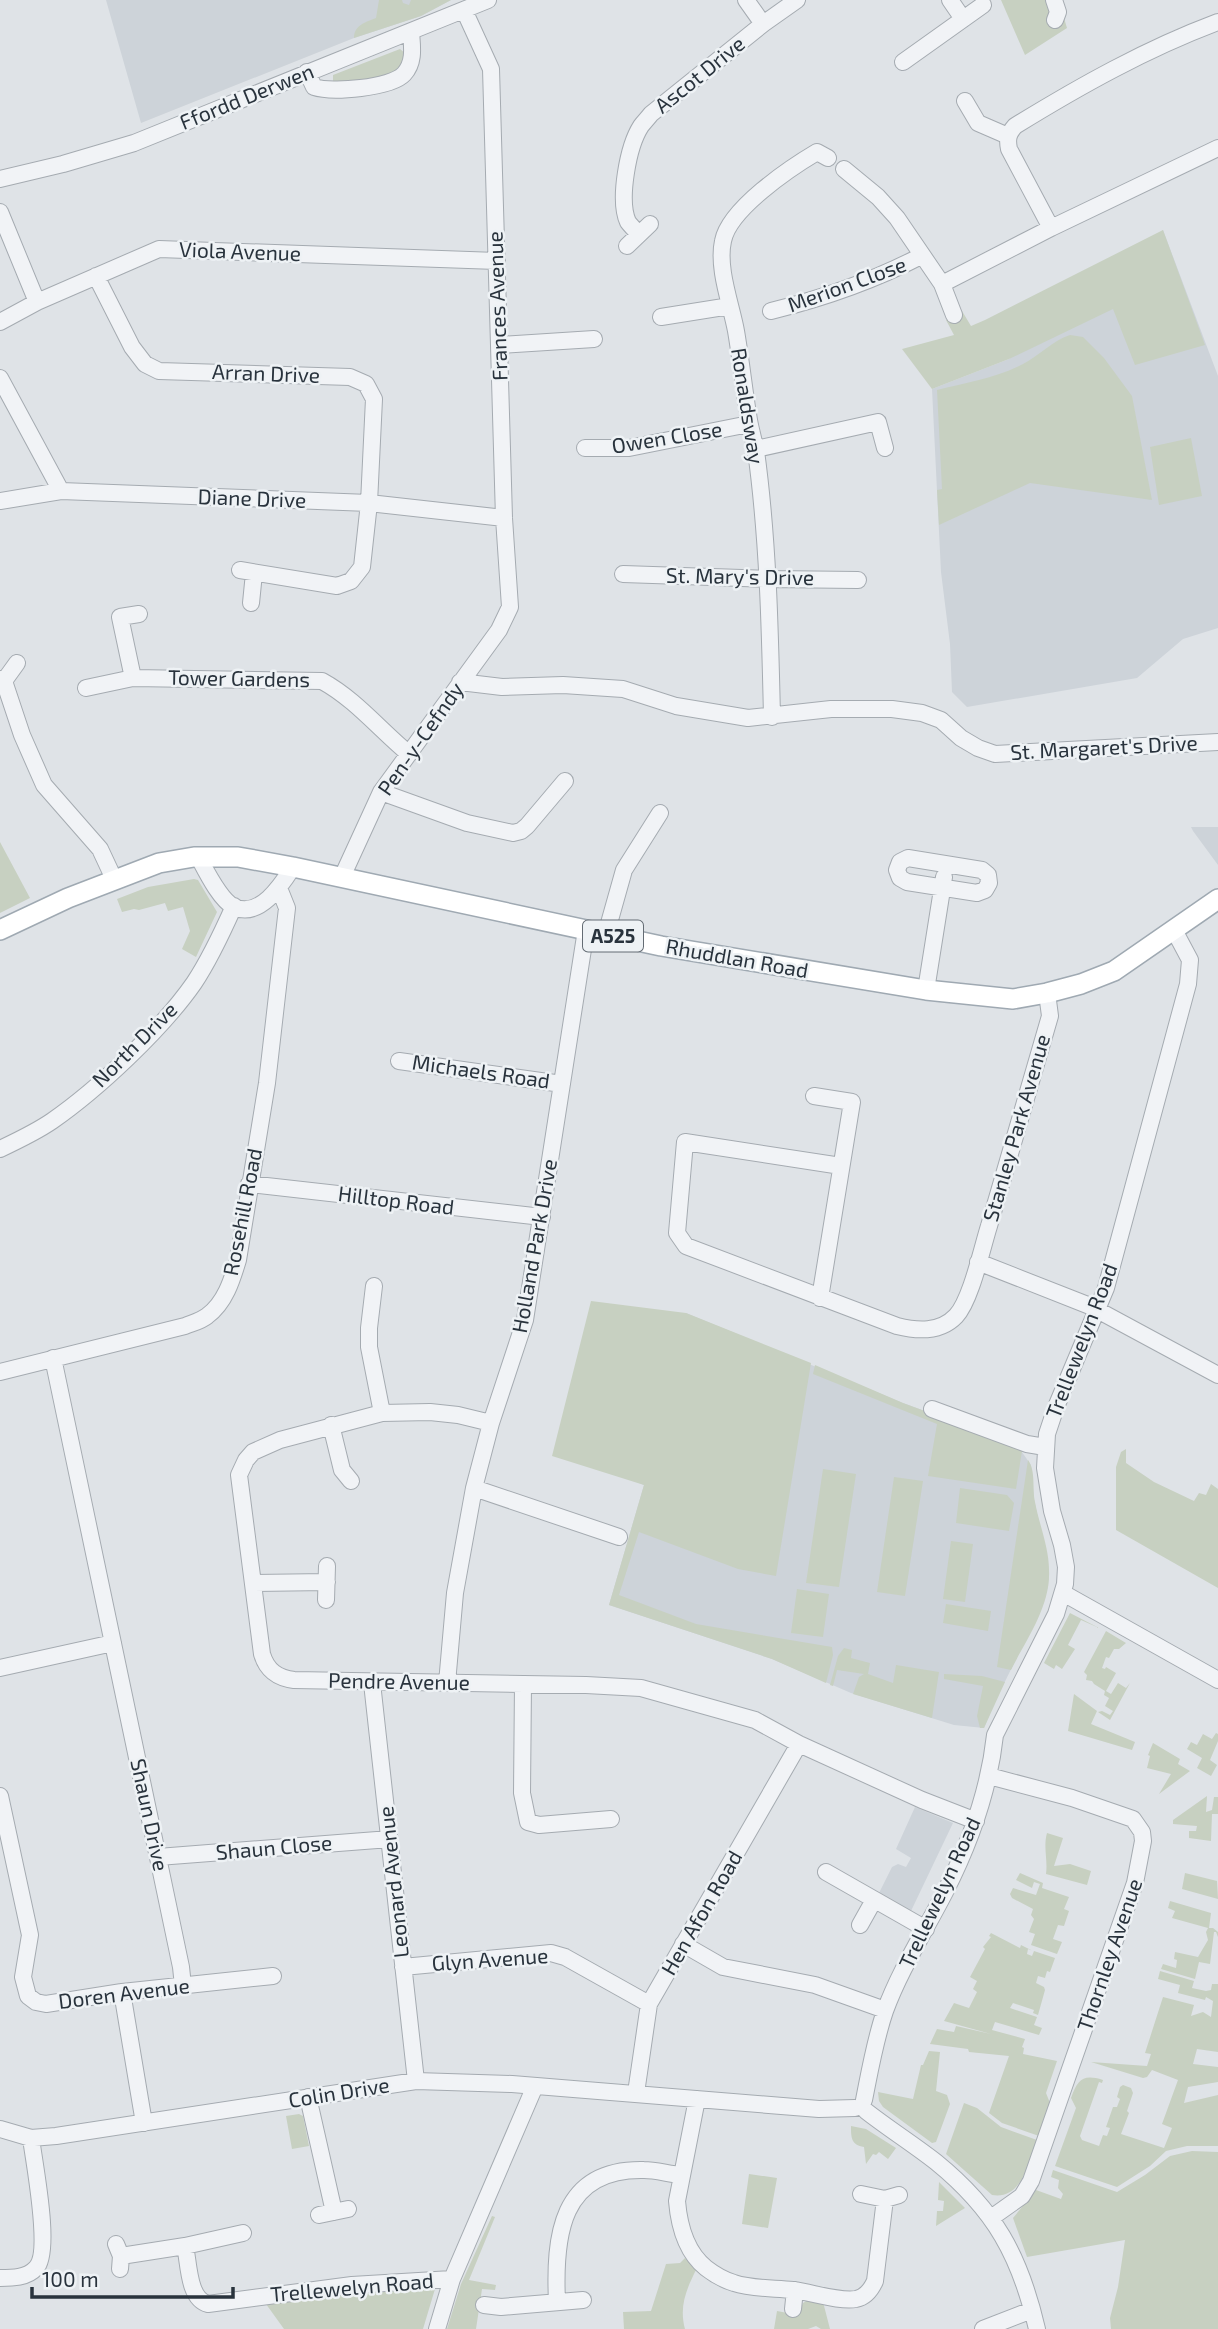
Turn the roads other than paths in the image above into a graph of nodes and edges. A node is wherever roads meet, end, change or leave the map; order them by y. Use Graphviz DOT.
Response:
graph roads {
  1 [pos="488,0"];
  2 [pos="746,0"];
  3 [pos="797,0"];
  4 [pos="950,0"];
  5 [pos="1054,0"];
  6 [pos="983,5"];
  7 [pos="464,10"];
  8 [pos="963,19"];
  9 [pos="1055,20"];
  10 [pos="1218,22"];
  11 [pos="763,24"];
  12 [pos="411,32"];
  13 [pos="908,37"];
  14 [pos="919,50"];
  15 [pos="902,62"];
  16 [pos="307,72"];
  17 [pos="965,100"];
  18 [pos="1008,135"];
  19 [pos="1218,148"];
  20 [pos="828,158"];
  21 [pos="844,169"];
  22 [pos="0,178"];
  23 [pos="0,212"];
  24 [pos="1051,229"];
  25 [pos="627,246"];
  26 [pos="921,256"];
  27 [pos="496,261"];
  28 [pos="96,276"];
  29 [pos="942,284"];
  30 [pos="37,302"];
  31 [pos="730,306"];
  32 [pos="771,312"];
  33 [pos="954,315"];
  34 [pos="661,317"];
  35 [pos="0,322"];
  36 [pos="594,339"];
  37 [pos="499,345"];
  38 [pos="0,378"];
  39 [pos="749,424"];
  40 [pos="885,448"];
  41 [pos="585,449"];
  42 [pos="756,449"];
  43 [pos="61,491"];
  44 [pos="0,501"];
  45 [pos="369,503"];
  46 [pos="503,518"];
  47 [pos="623,574"];
  48 [pos="769,579"];
  49 [pos="858,580"];
  50 [pos="116,599"];
  51 [pos="251,603"];
  52 [pos="510,607"];
  53 [pos="139,614"];
  54 [pos="120,617"];
  55 [pos="17,663"];
  56 [pos="133,678"];
  57 [pos="2,680"];
  58 [pos="460,682"];
  59 [pos="86,688"];
  60 [pos="772,717"];
  61 [pos="1218,742"];
  62 [pos="409,754"];
  63 [pos="565,781"];
  64 [pos="381,792"];
  65 [pos="660,813"];
  66 [pos="199,858"];
  67 [pos="946,864"];
  68 [pos="293,867"];
  69 [pos="342,877"];
  70 [pos="114,879"];
  71 [pos="279,888"];
  72 [pos="943,888"];
  73 [pos="1218,899"];
  74 [pos="234,906"];
  75 [pos="0,930"];
  76 [pos="1174,930"];
  77 [pos="596,932"];
  78 [pos="926,990"];
  79 [pos="1047,993"];
  80 [pos="399,1061"];
  81 [pos="562,1084"];
  82 [pos="814,1096"];
  83 [pos="0,1149"];
  84 [pos="841,1166"];
  85 [pos="249,1184"];
  86 [pos="542,1217"];
  87 [pos="978,1262"];
  88 [pos="374,1286"];
  89 [pos="820,1298"];
  90 [pos="372,1306"];
  91 [pos="389,1308"];
  92 [pos="1098,1310"];
  93 [pos="53,1358"];
  94 [pos="0,1372"];
  95 [pos="1218,1375"];
  96 [pos="932,1409"];
  97 [pos="382,1413"];
  98 [pos="491,1423"];
  99 [pos="331,1425"];
  100 [pos="1045,1447"];
  101 [pos="351,1481"];
  102 [pos="474,1488"];
  103 [pos="619,1537"];
  104 [pos="253,1583"];
  105 [pos="1063,1593"];
  106 [pos="326,1600"];
  107 [pos="113,1643"];
  108 [pos="0,1668"];
  109 [pos="1218,1680"];
  110 [pos="373,1683"];
  111 [pos="447,1683"];
  112 [pos="523,1684"];
  113 [pos="799,1744"];
  114 [pos="989,1776"];
  115 [pos="0,1796"];
  116 [pos="611,1819"];
  117 [pos="976,1821"];
  118 [pos="3,1824"];
  119 [pos="390,1839"];
  120 [pos="158,1857"];
  121 [pos="826,1872"];
  122 [pos="874,1900"];
  123 [pos="860,1925"];
  124 [pos="926,1928"];
  125 [pos="683,1944"];
  126 [pos="403,1967"];
  127 [pos="273,1976"];
  128 [pos="183,1986"];
  129 [pos="122,1992"];
  130 [pos="649,2004"];
  131 [pos="886,2010"];
  132 [pos="416,2081"];
  133 [pos="535,2086"];
  134 [pos="636,2093"];
  135 [pos="308,2097"];
  136 [pos="697,2099"];
  137 [pos="862,2106"];
  138 [pos="144,2123"];
  139 [pos="0,2129"];
  140 [pos="31,2138"];
  141 [pos="682,2175"];
  142 [pos="861,2194"];
  143 [pos="334,2212"];
  144 [pos="991,2218"];
  145 [pos="232,2231"];
  146 [pos="185,2246"];
  147 [pos="119,2256"];
  148 [pos="0,2278"];
  149 [pos="452,2279"];
  150 [pos="795,2290"];
  151 [pos="583,2300"];
  152 [pos="557,2302"];
  153 [pos="484,2305"];
  154 [pos="793,2309"];
  155 [pos="1032,2310"];
  156 [pos="437,2329"];
  157 [pos="983,2329"];
  158 [pos="1037,2329"];
  1 -- 7 [label="street, Ffordd Derwen"];
  2 -- 11 [label="street, Ascot Drive"];
  3 -- 11 [label="street"];
  4 -- 8 [label="street"];
  5 -- 9 [label="street"];
  6 -- 8 [label="street"];
  7 -- 12 [label="street, Ffordd Derwen"];
  7 -- 27 [label="street, Frances Avenue"];
  8 -- 14 [label="street"];
  10 -- 18 [label="street"];
  11 -- 25 [label="street, Ascot Drive"];
  12 -- 16 [label="street, Ffordd Derwen"];
  12 -- 16 [label="street"];
  13 -- 14 [label="street"];
  14 -- 15 [label="street"];
  16 -- 22 [label="street, Ffordd Derwen"];
  17 -- 18 [label="street"];
  18 -- 24 [label="street"];
  19 -- 24 [label="street"];
  20 -- 31 [label="street, Ronaldsway"];
  21 -- 26 [label="street"];
  23 -- 30 [label="street"];
  24 -- 29 [label="street"];
  26 -- 29 [label="street"];
  26 -- 32 [label="street, Merion Close"];
  27 -- 28 [label="street, Viola Avenue"];
  27 -- 37 [label="street, Frances Avenue"];
  28 -- 30 [label="street, Viola Avenue"];
  28 -- 45 [label="street, Arran Drive"];
  29 -- 33 [label="street"];
  30 -- 35 [label="street, Viola Avenue"];
  31 -- 34 [label="street"];
  31 -- 39 [label="street, Ronaldsway"];
  36 -- 37 [label="street"];
  37 -- 46 [label="street, Frances Avenue"];
  38 -- 43 [label="street"];
  39 -- 41 [label="street, Owen Close"];
  39 -- 42 [label="street, Ronaldsway"];
  40 -- 42 [label="street"];
  42 -- 48 [label="street, Ronaldsway"];
  43 -- 44 [label="street, Diane Drive"];
  43 -- 45 [label="street, Diane Drive"];
  45 -- 46 [label="street, Diane Drive"];
  45 -- 51 [label="street, Arran Drive"];
  46 -- 52 [label="street, Frances Avenue"];
  47 -- 48 [label="street, St. Mary's Drive"];
  48 -- 49 [label="street, St. Mary's Drive"];
  48 -- 60 [label="street, Ronaldsway"];
  50 -- 54 [label="street"];
  52 -- 58 [label="street, Pen-y-Cefndy"];
  53 -- 54 [label="street"];
  54 -- 56 [label="street"];
  55 -- 57 [label="street"];
  56 -- 59 [label="street, Tower Gardens"];
  56 -- 62 [label="street, Tower Gardens"];
  57 -- 70 [label="street"];
  58 -- 60 [label="street, St. Margaret's Drive"];
  58 -- 62 [label="street, Pen-y-Cefndy"];
  60 -- 61 [label="street, St. Margaret's Drive"];
  62 -- 64 [label="street, Pen-y-Cefndy"];
  63 -- 64 [label="street"];
  64 -- 69 [label="street, Pen-y-Cefndy"];
  65 -- 77 [label="street, Holland Park Drive"];
  66 -- 68 [label="main road, Rhuddlan Road / A525"];
  66 -- 70 [label="main road, Rhuddlan Road / A525"];
  66 -- 74 [label="street"];
  67 -- 72 [label="street"];
  67 -- 72 [label="street"];
  67 -- 72 [label="street"];
  68 -- 69 [label="main road, Rhuddlan Road / A525"];
  68 -- 71 [label="street"];
  69 -- 77 [label="main road, Rhuddlan Road / A525"];
  70 -- 75 [label="main road, Rhuddlan Road / A525"];
  71 -- 74 [label="street"];
  71 -- 85 [label="street, Rosehill Road"];
  72 -- 78 [label="street"];
  73 -- 76 [label="main road, Rhuddlan Road / A525"];
  74 -- 83 [label="street, North Drive"];
  76 -- 79 [label="main road, Rhuddlan Road / A525"];
  76 -- 92 [label="street, Trellewelyn Road"];
  77 -- 78 [label="main road, Rhuddlan Road / A525"];
  77 -- 81 [label="street, Holland Park Drive"];
  78 -- 79 [label="main road, Rhuddlan Road / A525"];
  79 -- 87 [label="street, Stanley Park Avenue"];
  80 -- 81 [label="street, Michaels Road"];
  81 -- 86 [label="street, Holland Park Drive"];
  82 -- 84 [label="street"];
  84 -- 89 [label="street"];
  84 -- 89 [label="street, Stanley Park Avenue"];
  85 -- 86 [label="street, Hilltop Road"];
  85 -- 93 [label="street, Rosehill Road"];
  86 -- 98 [label="street, Holland Park Drive"];
  87 -- 89 [label="street, Stanley Park Avenue"];
  87 -- 92 [label="street"];
  88 -- 90 [label="street"];
  90 -- 91 [label="street"];
  90 -- 97 [label="street"];
  92 -- 95 [label="street"];
  92 -- 100 [label="street, Trellewelyn Road"];
  93 -- 94 [label="street, Rosehill Road"];
  93 -- 107 [label="street, Shaun Drive"];
  96 -- 100 [label="street"];
  97 -- 98 [label="street, Pendre Avenue"];
  97 -- 99 [label="street, Pendre Avenue"];
  98 -- 102 [label="street, Holland Park Drive"];
  99 -- 101 [label="street"];
  99 -- 104 [label="street, Pendre Avenue"];
  100 -- 105 [label="street, Trellewelyn Road"];
  102 -- 103 [label="street"];
  102 -- 111 [label="street, Holland Park Drive"];
  104 -- 106 [label="street"];
  104 -- 110 [label="street, Pendre Avenue"];
  105 -- 109 [label="street"];
  105 -- 114 [label="street, Trellewelyn Road"];
  107 -- 108 [label="street"];
  107 -- 120 [label="street, Shaun Drive"];
  110 -- 111 [label="street, Pendre Avenue"];
  110 -- 119 [label="street, Leonard Avenue"];
  111 -- 112 [label="street, Pendre Avenue"];
  112 -- 113 [label="street, Pendre Avenue"];
  112 -- 116 [label="street"];
  113 -- 117 [label="street, Pendre Avenue"];
  113 -- 125 [label="street, Hen Afon Road"];
  114 -- 117 [label="street, Trellewelyn Road"];
  114 -- 144 [label="street, Thornley Avenue"];
  115 -- 118 [label="street, Doren Avenue"];
  117 -- 124 [label="street, Trellewelyn Road"];
  118 -- 129 [label="street, Doren Avenue"];
  119 -- 120 [label="street, Shaun Close"];
  119 -- 126 [label="street, Leonard Avenue"];
  120 -- 128 [label="street, Shaun Drive"];
  121 -- 122 [label="street"];
  122 -- 123 [label="street"];
  122 -- 124 [label="street"];
  124 -- 131 [label="street, Trellewelyn Road"];
  125 -- 130 [label="street, Hen Afon Road"];
  125 -- 131 [label="street"];
  126 -- 130 [label="street, Glyn Avenue"];
  126 -- 132 [label="street, Leonard Avenue"];
  127 -- 128 [label="street, Doren Avenue"];
  128 -- 129 [label="street, Doren Avenue"];
  129 -- 138 [label="street"];
  130 -- 134 [label="street, Hen Afon Road"];
  131 -- 137 [label="street, Trellewelyn Road"];
  132 -- 133 [label="street, Colin Drive"];
  132 -- 135 [label="street, Colin Drive"];
  133 -- 134 [label="street"];
  133 -- 149 [label="street, Trellewelyn Road"];
  134 -- 136 [label="street"];
  135 -- 138 [label="street, Colin Drive"];
  135 -- 143 [label="street"];
  136 -- 137 [label="street"];
  136 -- 141 [label="street"];
  137 -- 144 [label="street"];
  138 -- 140 [label="street, Colin Drive"];
  139 -- 140 [label="street"];
  140 -- 148 [label="street"];
  141 -- 150 [label="street"];
  141 -- 152 [label="street"];
  142 -- 150 [label="street"];
  144 -- 155 [label="street"];
  145 -- 146 [label="street"];
  146 -- 147 [label="street"];
  146 -- 149 [label="street, Trellewelyn Road"];
  149 -- 156 [label="street"];
  150 -- 154 [label="street"];
  151 -- 152 [label="street"];
  152 -- 153 [label="street"];
  155 -- 157 [label="street"];
  155 -- 158 [label="street"];
}
